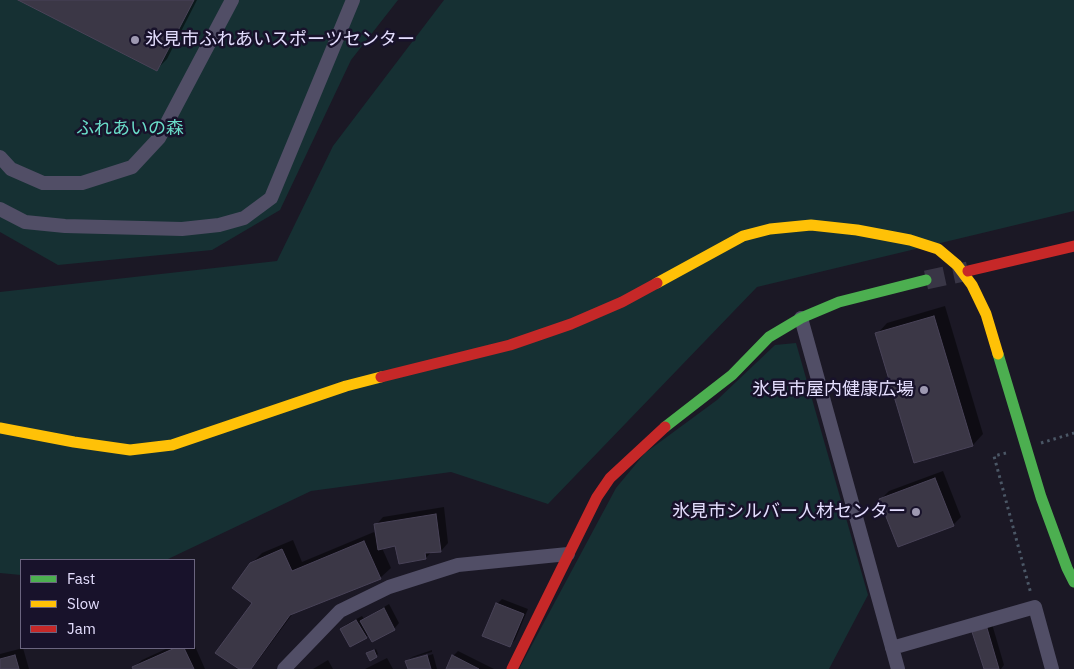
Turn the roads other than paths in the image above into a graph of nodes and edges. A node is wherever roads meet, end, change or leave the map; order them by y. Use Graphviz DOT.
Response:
graph roads {
  1 [pos="232,0"];
  2 [pos="354,0"];
  3 [pos="0,157"];
  4 [pos="0,209"];
  5 [pos="1074,246"];
  6 [pos="968,271"];
  7 [pos="926,280"];
  8 [pos="801,318"];
  9 [pos="0,428"];
  10 [pos="568,554"];
  11 [pos="1074,582"];
  12 [pos="892,648"];
  13 [pos="284,669"];
  14 [pos="512,669"];
  15 [pos="898,669"];
  16 [pos="1052,669"];
  1 -- 3 [label="street"];
  2 -- 4 [label="street"];
  5 -- 6 [label="street"];
  7 -- 8 [label="street"];
  8 -- 10 [label="street"];
  8 -- 12 [label="street"];
  9 -- 11 [label="street"];
  10 -- 13 [label="street"];
  10 -- 14 [label="street"];
  12 -- 15 [label="street"];
  12 -- 16 [label="street"];
}
